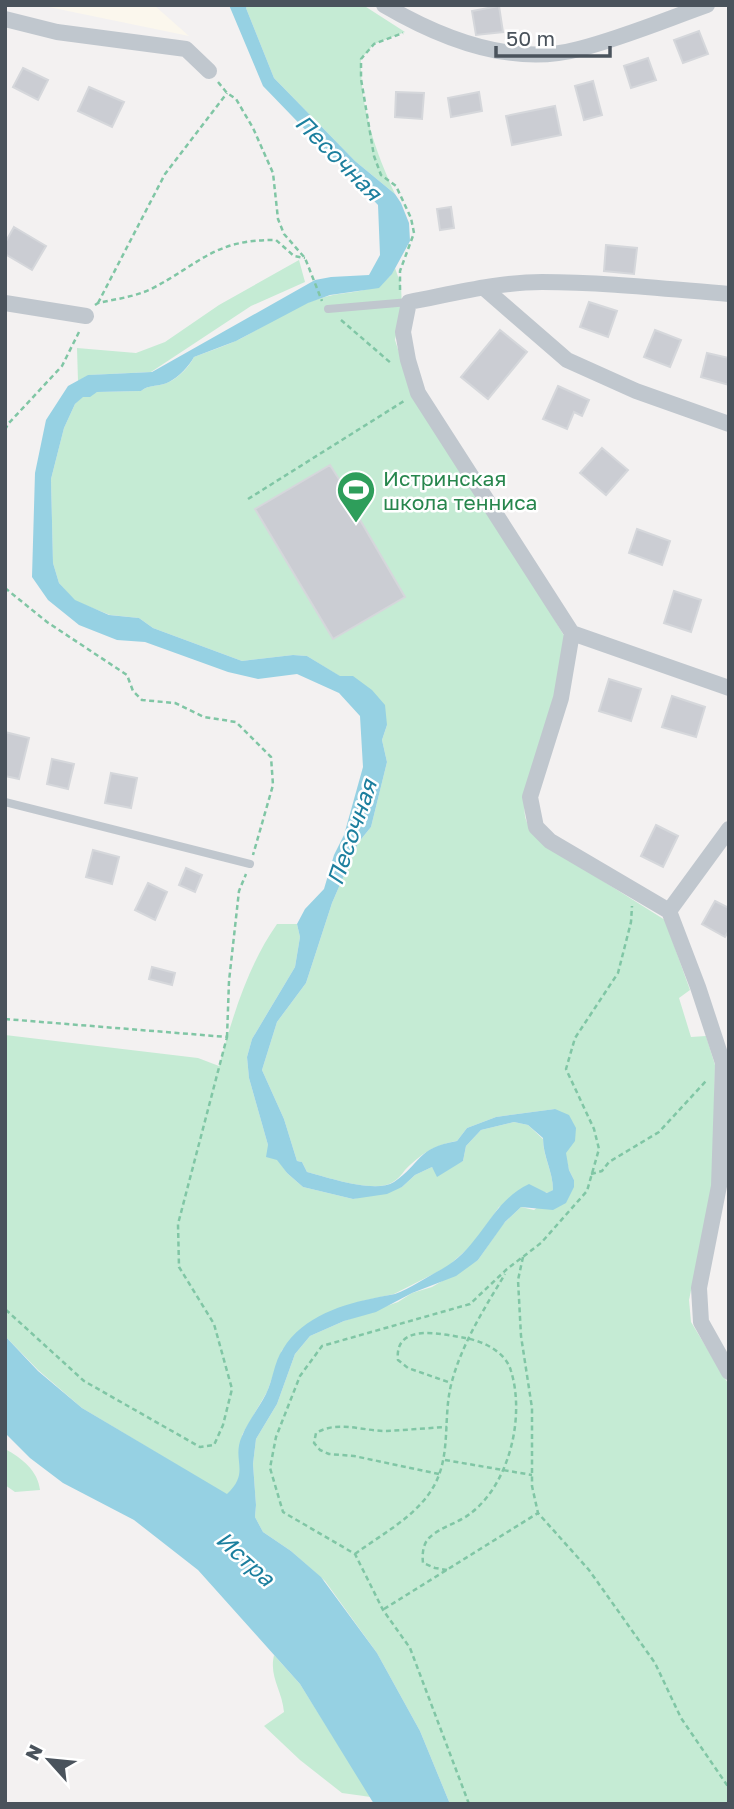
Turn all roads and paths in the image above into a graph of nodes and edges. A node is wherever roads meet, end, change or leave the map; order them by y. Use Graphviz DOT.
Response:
graph roads {
  1 [pos="384,5"];
  2 [pos="707,5"];
  3 [pos="5,19"];
  4 [pos="426,26"];
  5 [pos="209,71"];
  6 [pos="227,93"];
  7 [pos="305,258"];
  8 [pos="484,288"];
  9 [pos="729,294"];
  10 [pos="409,302"];
  11 [pos="5,303"];
  12 [pos="98,303"];
  13 [pos="387,305"];
  14 [pos="325,306"];
  15 [pos="86,316"];
  16 [pos="395,366"];
  17 [pos="418,393"];
  18 [pos="729,424"];
  19 [pos="5,430"];
  20 [pos="248,499"];
  21 [pos="5,588"];
  22 [pos="572,633"];
  23 [pos="729,688"];
  24 [pos="5,802"];
  25 [pos="729,829"];
  26 [pos="250,864"];
  27 [pos="632,888"];
  28 [pos="669,911"];
  29 [pos="5,1019"];
  30 [pos="227,1037"];
  31 [pos="726,1063"];
  32 [pos="591,1174"];
  33 [pos="523,1257"];
  34 [pos="507,1269"];
  35 [pos="5,1309"];
  36 [pos="469,1338"];
  37 [pos="729,1372"];
  38 [pos="452,1383"];
  39 [pos="447,1427"];
  40 [pos="444,1460"];
  41 [pos="503,1470"];
  42 [pos="439,1474"];
  43 [pos="532,1475"];
  44 [pos="538,1513"];
  45 [pos="355,1554"];
  46 [pos="447,1570"];
  47 [pos="383,1610"];
  48 [pos="729,1788"];
  49 [pos="469,1804"];
  1 -- 4 [label="street"];
  2 -- 4 [label="street"];
  3 -- 5 [label="street"];
  4 -- 13 [label="path"];
  5 -- 6 [label="path"];
  6 -- 7 [label="path"];
  6 -- 12 [label="path"];
  7 -- 12 [label="path"];
  7 -- 14 [label="path"];
  8 -- 9 [label="street"];
  8 -- 10 [label="street"];
  8 -- 18 [label="street"];
  10 -- 13 [label="lane"];
  10 -- 17 [label="street"];
  11 -- 15 [label="street"];
  12 -- 15 [label="path"];
  13 -- 14 [label="lane"];
  14 -- 16 [label="path"];
  15 -- 19 [label="path"];
  17 -- 20 [label="path"];
  17 -- 22 [label="street"];
  21 -- 26 [label="path"];
  22 -- 23 [label="street"];
  22 -- 27 [label="street"];
  24 -- 26 [label="lane"];
  25 -- 28 [label="street"];
  26 -- 30 [label="path"];
  27 -- 28 [label="street"];
  27 -- 32 [label="path"];
  28 -- 31 [label="street"];
  29 -- 30 [label="path"];
  30 -- 35 [label="path"];
  31 -- 32 [label="path"];
  31 -- 37 [label="street"];
  32 -- 33 [label="path"];
  33 -- 34 [label="path"];
  33 -- 43 [label="path"];
  34 -- 36 [label="path"];
  34 -- 45 [label="path"];
  36 -- 38 [label="path"];
  36 -- 38 [label="path"];
  36 -- 41 [label="path"];
  38 -- 39 [label="path"];
  39 -- 40 [label="path"];
  39 -- 42 [label="path"];
  40 -- 41 [label="path"];
  40 -- 42 [label="path"];
  41 -- 43 [label="path"];
  41 -- 46 [label="path"];
  42 -- 45 [label="path"];
  43 -- 44 [label="path"];
  44 -- 46 [label="path"];
  44 -- 48 [label="path"];
  45 -- 47 [label="path"];
  46 -- 47 [label="path"];
  47 -- 49 [label="path"];
}
